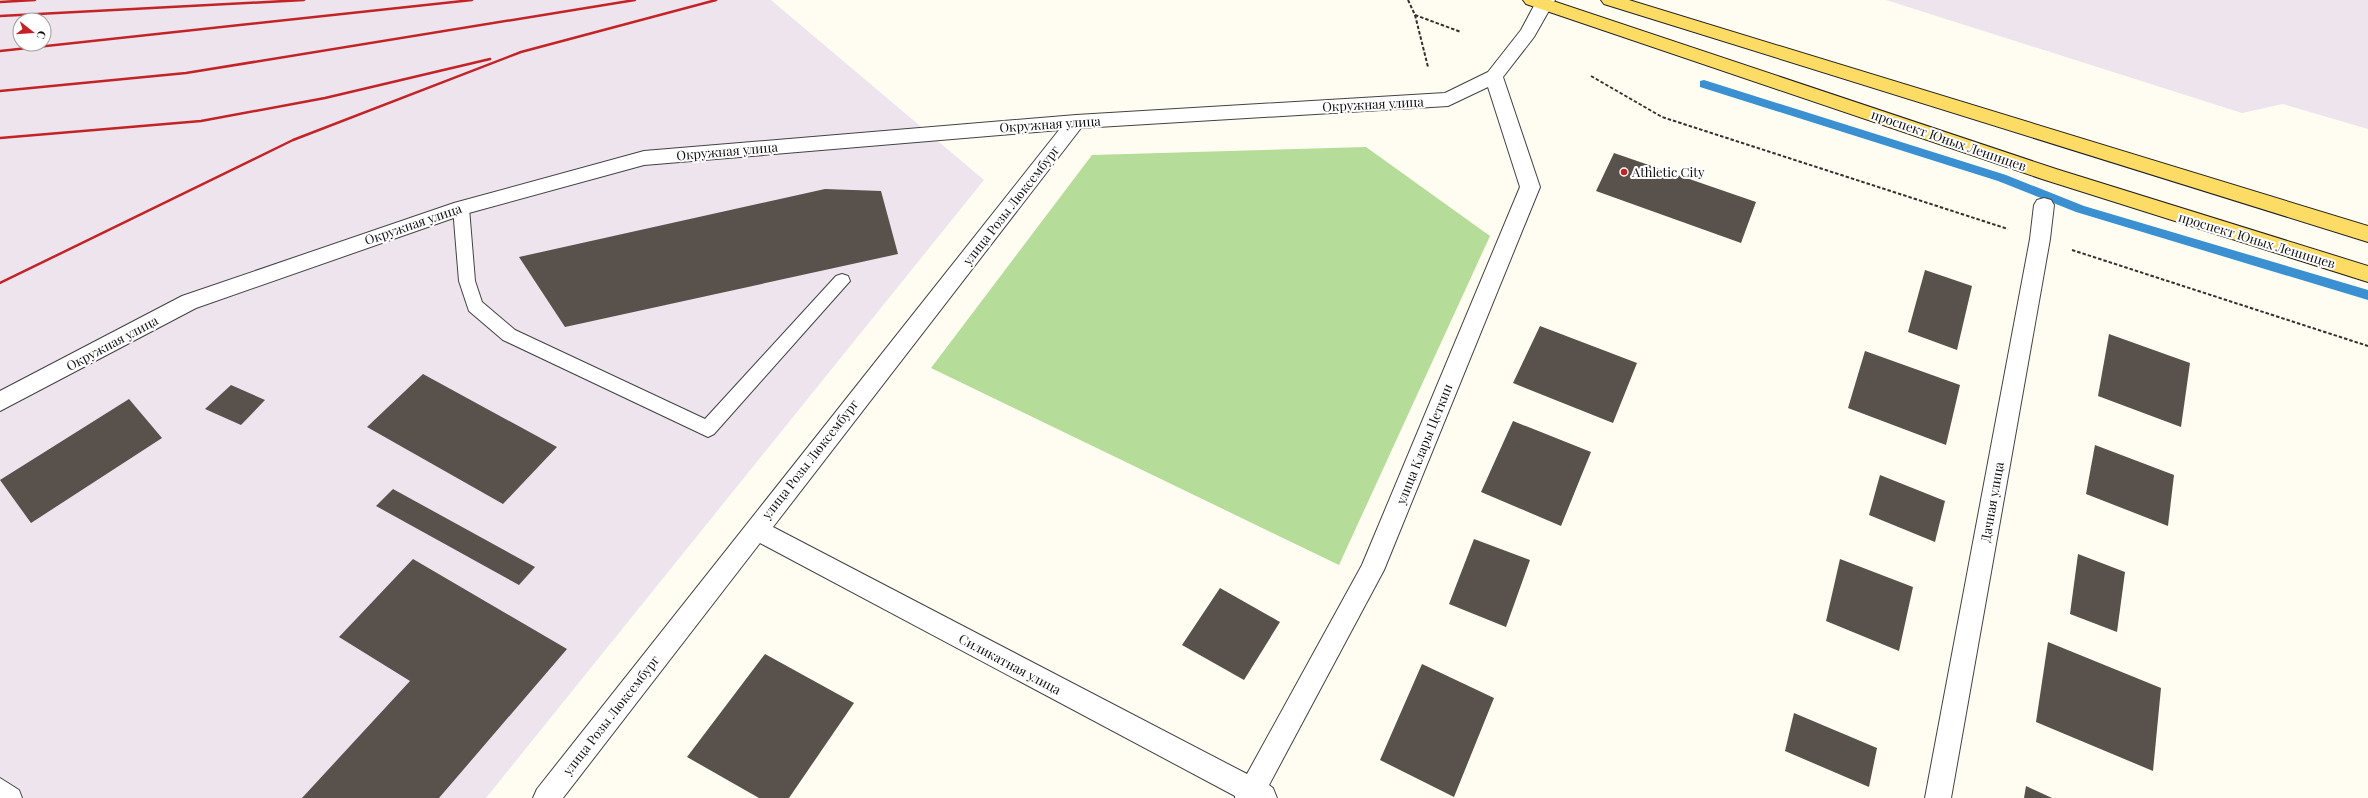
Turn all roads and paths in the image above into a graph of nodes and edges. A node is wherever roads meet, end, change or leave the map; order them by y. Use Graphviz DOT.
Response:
graph roads {
  1 [pos="1408,0"];
  2 [pos="1610,0"];
  3 [pos="1541,1"];
  4 [pos="1414,15"];
  5 [pos="1461,32"];
  6 [pos="1428,67"];
  7 [pos="1494,76"];
  8 [pos="1591,76"];
  9 [pos="1076,122"];
  10 [pos="2044,205"];
  11 [pos="461,208"];
  12 [pos="2368,234"];
  13 [pos="2040,239"];
  14 [pos="2368,274"];
  15 [pos="842,281"];
  16 [pos="2368,346"];
  17 [pos="0,402"];
  18 [pos="755,529"];
  19 [pos="0,789"];
  20 [pos="1255,796"];
  21 [pos="11,798"];
  22 [pos="546,798"];
  23 [pos="1938,798"];
  1 -- 4 [label="path"];
  2 -- 12 [label="main road"];
  3 -- 7 [label="street"];
  3 -- 14 [label="main road, проспект Юных Ленинцев"];
  4 -- 5 [label="path"];
  4 -- 6 [label="path"];
  7 -- 9 [label="street, Окружная улица"];
  7 -- 20 [label="street, улица Клары Цеткин"];
  8 -- 13 [label="path"];
  9 -- 11 [label="street, Окружная улица"];
  9 -- 18 [label="street, улица Розы Люксембург"];
  10 -- 13 [label="street, Дачная улица"];
  11 -- 15 [label="lane"];
  11 -- 17 [label="street, Окружная улица"];
  13 -- 16 [label="path"];
  13 -- 23 [label="street, Дачная улица"];
  18 -- 20 [label="street, Силикатная улица"];
  18 -- 22 [label="street, улица Розы Люксембург"];
  19 -- 21 [label="lane"];
}
